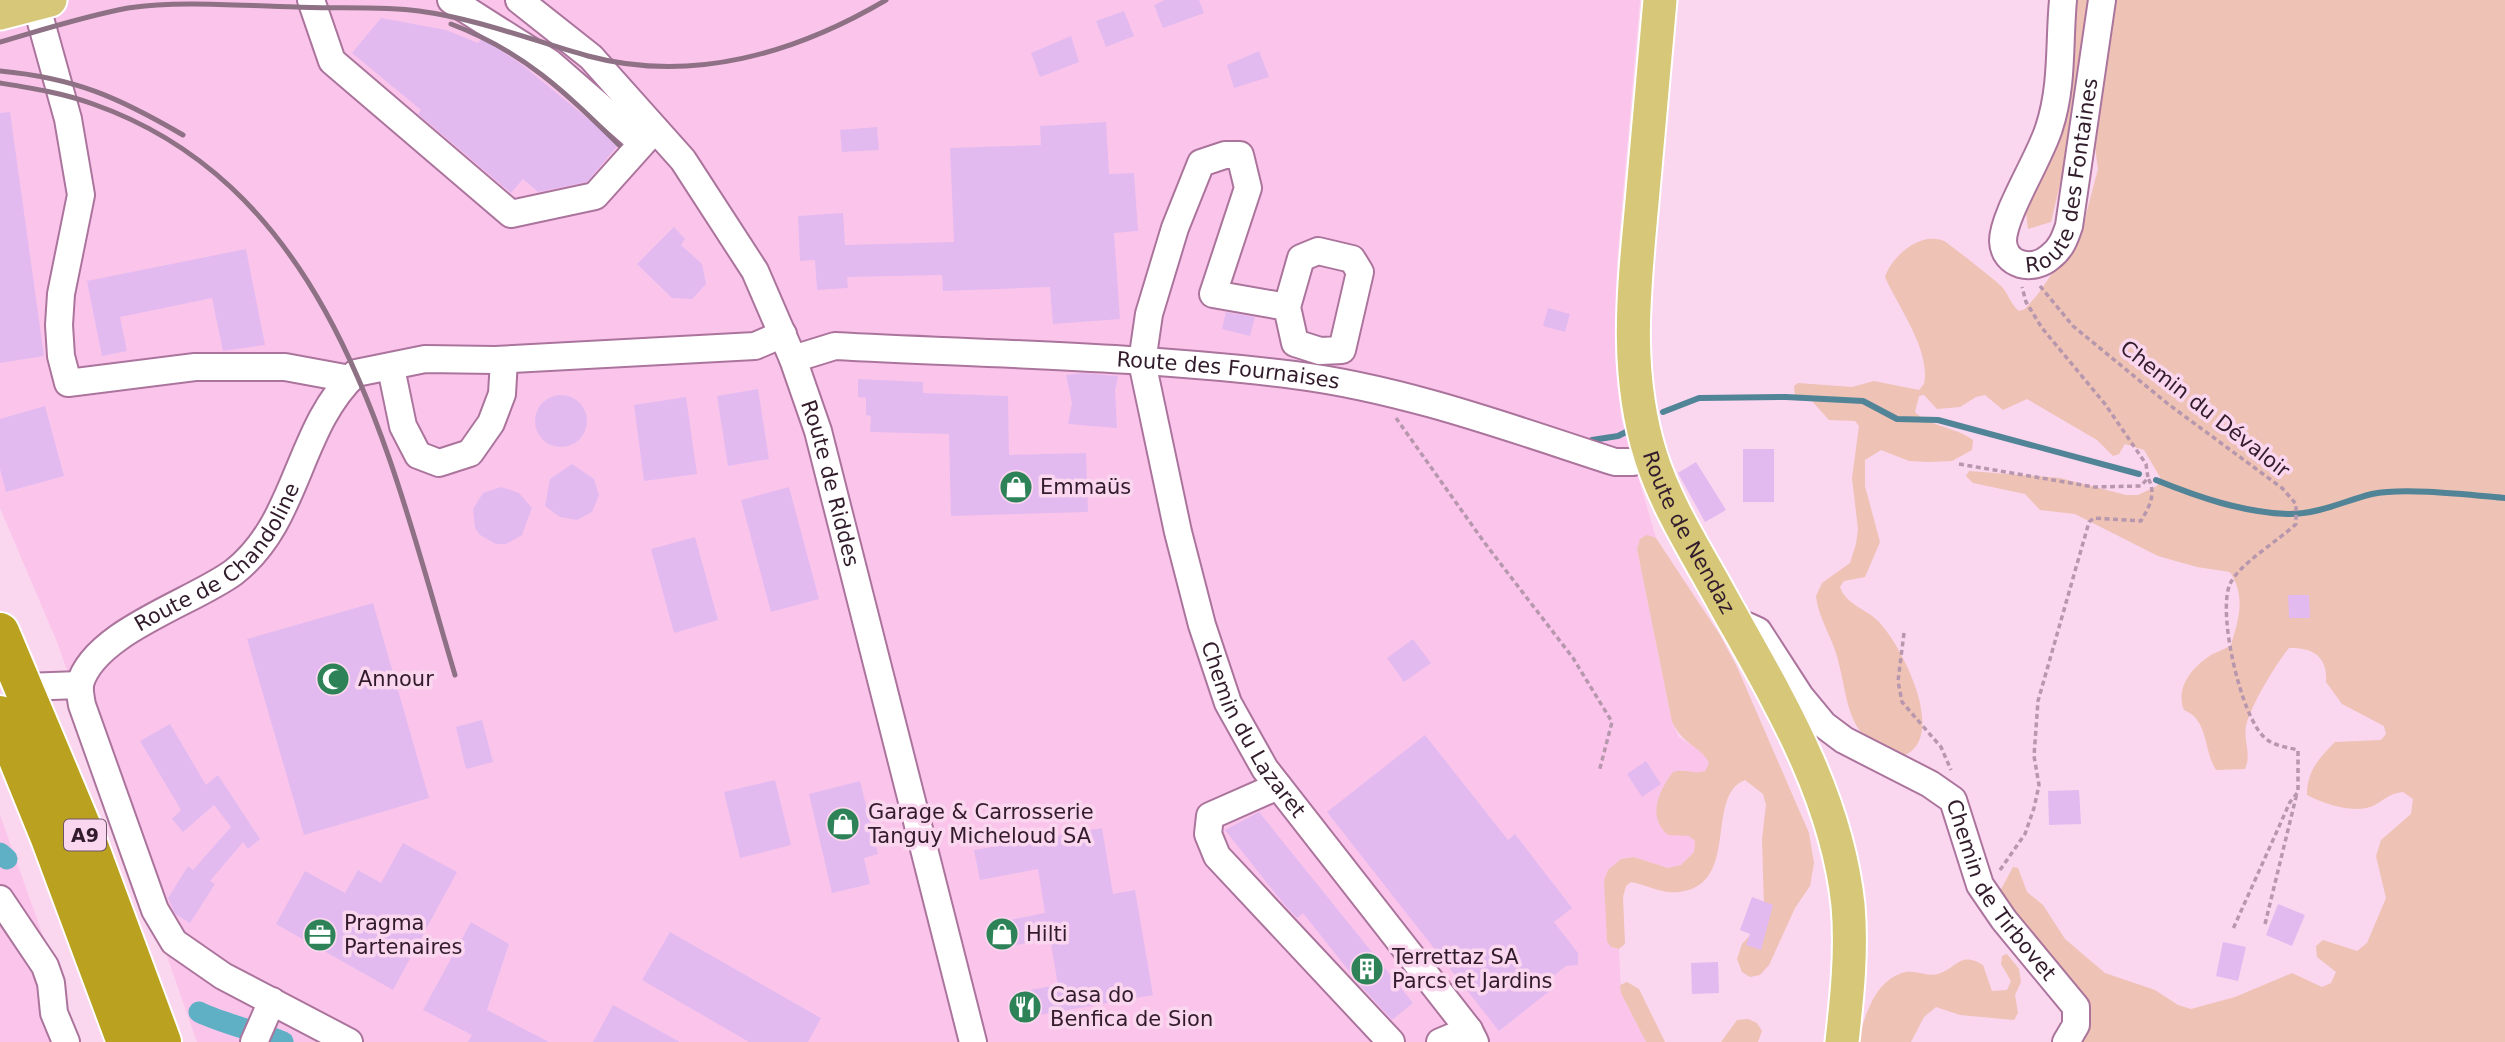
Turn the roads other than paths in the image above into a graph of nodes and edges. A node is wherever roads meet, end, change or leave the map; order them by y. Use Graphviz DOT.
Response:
graph roads {
  1 [pos="311,0"];
  2 [pos="451,0"];
  3 [pos="1660,0"];
  4 [pos="2063,0"];
  5 [pos="2102,0"];
  6 [pos="43,2"];
  7 [pos="518,3"];
  8 [pos="0,13"];
  9 [pos="649,136"];
  10 [pos="1287,307"];
  11 [pos="788,346"];
  12 [pos="504,360"];
  13 [pos="1142,362"];
  14 [pos="391,368"];
  15 [pos="350,379"];
  16 [pos="1642,460"];
  17 [pos="1740,631"];
  18 [pos="0,632"];
  19 [pos="80,685"];
  20 [pos="12,701"];
  21 [pos="1278,786"];
  22 [pos="0,899"];
  23 [pos="264,1021"];
  24 [pos="1472,1036"];
  25 [pos="66,1042"];
  26 [pos="126,1042"];
  27 [pos="162,1042"];
  28 [pos="349,1042"];
  29 [pos="973,1042"];
  30 [pos="1391,1042"];
  31 [pos="1440,1042"];
  32 [pos="1842,1042"];
  33 [pos="2066,1042"];
  1 -- 9 [label="street"];
  2 -- 9 [label="street"];
  3 -- 16 [label="main road, Route de Nendaz"];
  4 -- 5 [label="street, Route des Fontaines"];
  6 -- 8 [label="main road"];
  6 -- 15 [label="street"];
  7 -- 9 [label="street, Route de Riddes"];
  9 -- 11 [label="street, Route de Riddes"];
  10 -- 13 [label="street"];
  11 -- 12 [label="street"];
  11 -- 13 [label="street, Route des Fournaises"];
  11 -- 29 [label="street, Route de Riddes"];
  12 -- 14 [label="street"];
  12 -- 14 [label="street"];
  13 -- 16 [label="street, Route des Fournaises"];
  13 -- 21 [label="street, Chemin du Lazaret"];
  14 -- 15 [label="street"];
  15 -- 19 [label="street, Route de Chandoline"];
  16 -- 17 [label="main road, Route de Nendaz"];
  17 -- 32 [label="main road, Route de Nendaz"];
  17 -- 33 [label="street, Chemin de Tirbovet"];
  18 -- 20 [label="highway, A9"];
  19 -- 20 [label="street"];
  19 -- 23 [label="street"];
  20 -- 26 [label="highway, A9"];
  20 -- 27 [label="highway, A9"];
  21 -- 24 [label="street, Chemin du Lazaret"];
  21 -- 30 [label="street"];
  22 -- 25 [label="street"];
  23 -- 28 [label="street"];
  24 -- 31 [label="street"];
}
